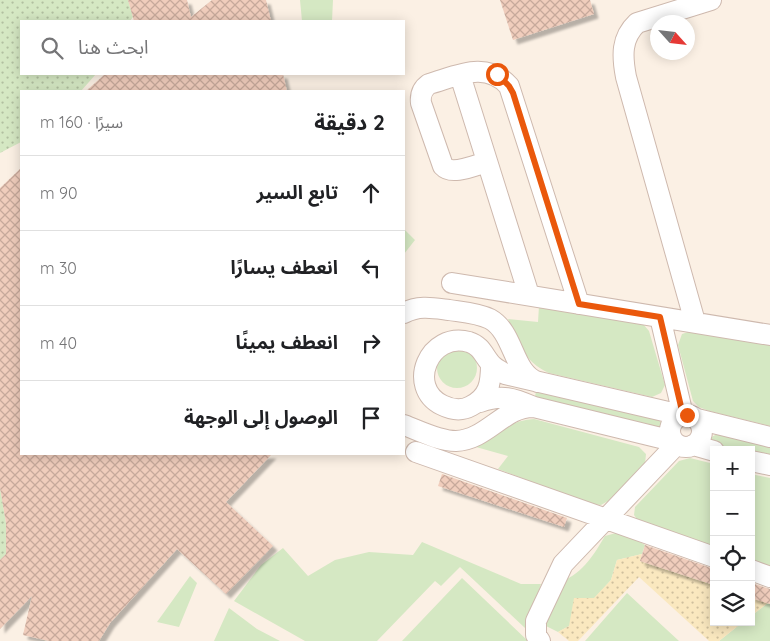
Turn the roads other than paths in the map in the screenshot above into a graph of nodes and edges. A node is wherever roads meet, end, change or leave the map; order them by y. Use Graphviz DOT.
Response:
graph roads {
  1 [pos="711,0"];
  2 [pos="460,75"];
  3 [pos="487,162"];
  4 [pos="452,283"];
  5 [pos="529,295"];
  6 [pos="579,304"];
  7 [pos="405,312"];
  8 [pos="660,317"];
  9 [pos="695,322"];
  10 [pos="770,335"];
  11 [pos="491,365"];
  12 [pos="540,383"];
  13 [pos="480,402"];
  14 [pos="534,407"];
  15 [pos="687,417"];
  16 [pos="405,425"];
  17 [pos="770,437"];
  18 [pos="681,443"];
  19 [pos="710,450"];
  20 [pos="416,452"];
  21 [pos="755,461"];
  22 [pos="770,465"];
  23 [pos="606,519"];
  24 [pos="710,556"];
  25 [pos="755,571"];
  26 [pos="770,577"];
  27 [pos="540,641"];
  1 -- 9 [label="lane"];
  2 -- 3 [label="lane"];
  2 -- 3 [label="lane"];
  2 -- 6 [label="lane"];
  3 -- 5 [label="lane"];
  4 -- 5 [label="lane"];
  5 -- 6 [label="lane"];
  6 -- 8 [label="lane"];
  7 -- 12 [label="lane"];
  8 -- 9 [label="lane"];
  8 -- 15 [label="lane"];
  9 -- 10 [label="lane"];
  11 -- 12 [label="lane"];
  11 -- 13 [label="lane"];
  11 -- 13 [label="lane"];
  12 -- 15 [label="lane"];
  13 -- 14 [label="lane"];
  14 -- 16 [label="lane"];
  14 -- 18 [label="lane"];
  15 -- 17 [label="lane"];
  15 -- 18 [label="lane"];
  15 -- 18 [label="lane"];
  18 -- 19 [label="lane"];
  18 -- 23 [label="lane"];
  20 -- 23 [label="lane"];
  21 -- 22 [label="lane"];
  23 -- 24 [label="lane"];
  23 -- 27 [label="lane"];
  25 -- 26 [label="lane"];
}
